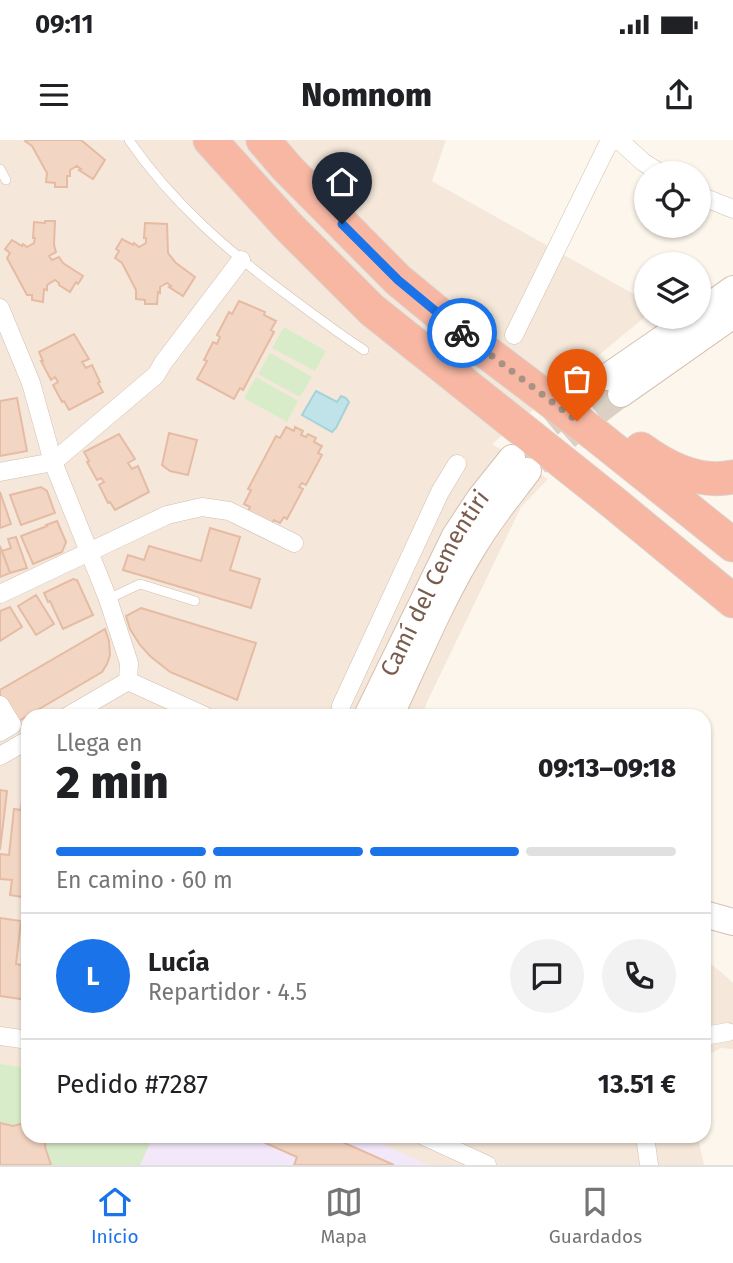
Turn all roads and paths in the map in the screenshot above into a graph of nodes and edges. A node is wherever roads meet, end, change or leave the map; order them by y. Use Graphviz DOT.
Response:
graph roads {
  1 [pos="129,140"];
  2 [pos="210,140"];
  3 [pos="263,140"];
  4 [pos="610,140"];
  5 [pos="619,140"];
  6 [pos="642,161"];
  7 [pos="0,169"];
  8 [pos="6,180"];
  9 [pos="711,200"];
  10 [pos="733,209"];
  11 [pos="242,260"];
  12 [pos="398,280"];
  13 [pos="733,289"];
  14 [pos="711,305"];
  15 [pos="0,309"];
  16 [pos="733,315"];
  17 [pos="711,328"];
  18 [pos="680,329"];
  19 [pos="710,329"];
  20 [pos="514,335"];
  21 [pos="364,350"];
  22 [pos="53,462"];
  23 [pos="457,464"];
  24 [pos="0,472"];
  25 [pos="733,477"];
  26 [pos="294,543"];
  27 [pos="733,545"];
  28 [pos="90,552"];
  29 [pos="0,594"];
  30 [pos="108,599"];
  31 [pos="195,601"];
  32 [pos="733,601"];
  33 [pos="128,681"];
  34 [pos="0,705"];
  35 [pos="80,709"];
  36 [pos="190,709"];
  37 [pos="341,709"];
  38 [pos="370,709"];
  39 [pos="393,709"];
  40 [pos="0,732"];
  41 [pos="21,744"];
  42 [pos="0,756"];
  43 [pos="711,916"];
  44 [pos="733,922"];
  45 [pos="728,1032"];
  46 [pos="711,1035"];
  47 [pos="0,1036"];
  48 [pos="21,1039"];
  49 [pos="439,1143"];
  50 [pos="646,1143"];
  51 [pos="487,1165"];
  52 [pos="649,1165"];
  1 -- 11 [label="lane"];
  2 -- 32 [label="highway"];
  3 -- 12 [label="highway"];
  4 -- 20 [label="street"];
  5 -- 6 [label="street"];
  7 -- 8 [label="lane"];
  9 -- 10 [label="street"];
  11 -- 21 [label="lane"];
  11 -- 22 [label="street"];
  12 -- 25 [label="highway"];
  12 -- 27 [label="highway"];
  13 -- 14 [label="street"];
  15 -- 22 [label="street"];
  16 -- 17 [label="street"];
  18 -- 19 [label="street"];
  22 -- 24 [label="street"];
  22 -- 28 [label="street"];
  23 -- 37 [label="street"];
  26 -- 28 [label="street"];
  28 -- 29 [label="street"];
  28 -- 30 [label="street"];
  30 -- 31 [label="lane"];
  30 -- 33 [label="street"];
  33 -- 35 [label="street"];
  33 -- 36 [label="street"];
  34 -- 40 [label="street"];
  38 -- 39 [label="street, Camí del Cementiri"];
  41 -- 42 [label="street"];
  43 -- 44 [label="street"];
  45 -- 46 [label="street"];
  47 -- 48 [label="street"];
  49 -- 51 [label="street"];
  50 -- 52 [label="street"];
}
